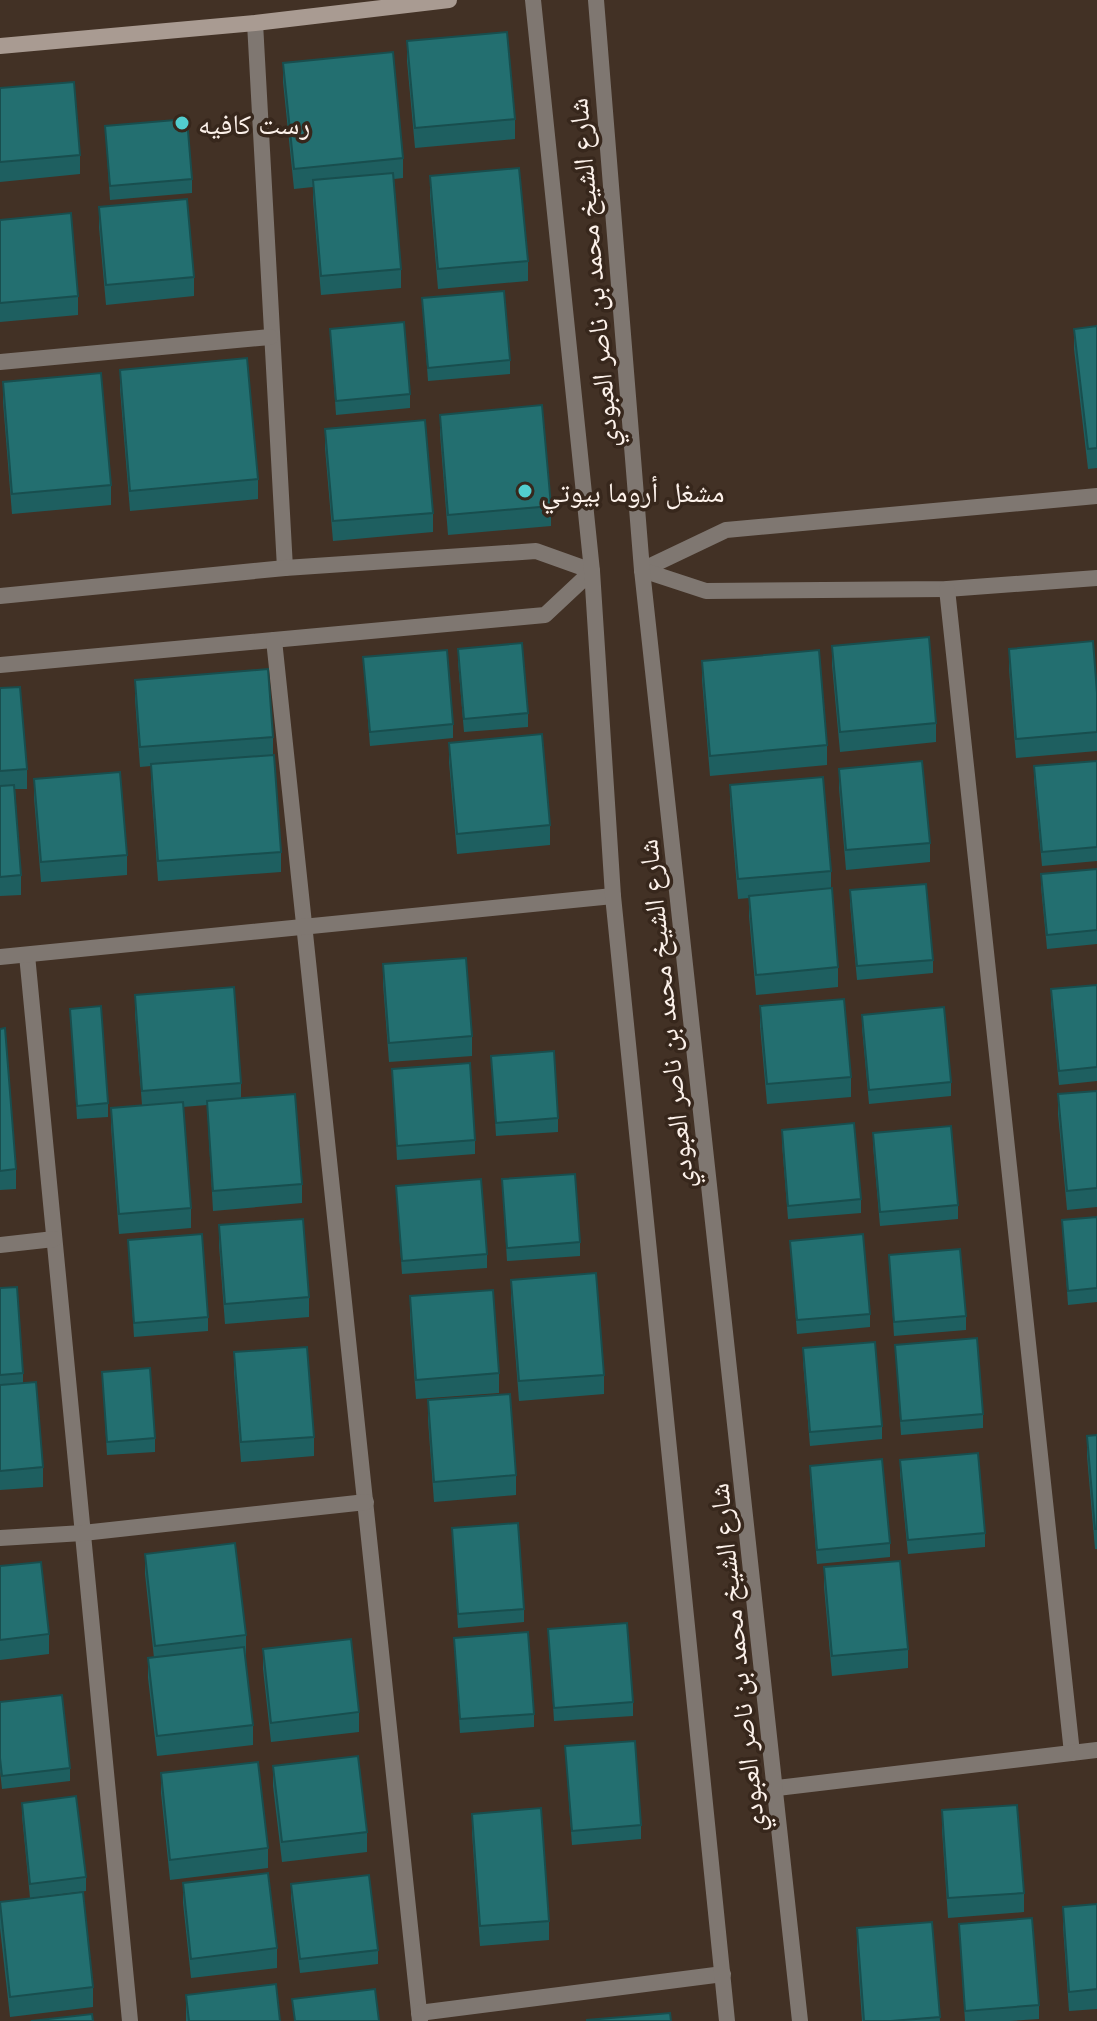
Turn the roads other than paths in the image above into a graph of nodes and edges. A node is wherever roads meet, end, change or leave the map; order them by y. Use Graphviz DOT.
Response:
graph roads {
  1 [pos="449,0"];
  2 [pos="533,0"];
  3 [pos="596,0"];
  4 [pos="255,23"];
  5 [pos="0,46"];
  6 [pos="270,337"];
  7 [pos="0,362"];
  8 [pos="1097,496"];
  9 [pos="285,568"];
  10 [pos="642,570"];
  11 [pos="592,571"];
  12 [pos="1097,578"];
  13 [pos="947,589"];
  14 [pos="0,596"];
  15 [pos="274,640"];
  16 [pos="0,665"];
  17 [pos="613,896"];
  18 [pos="306,929"];
  19 [pos="27,955"];
  20 [pos="0,957"];
  21 [pos="54,1239"];
  22 [pos="0,1245"];
  23 [pos="366,1502"];
  24 [pos="83,1533"];
  25 [pos="0,1538"];
  26 [pos="1097,1750"];
  27 [pos="1072,1753"];
  28 [pos="777,1788"];
  29 [pos="723,1974"];
  30 [pos="419,2017"];
  31 [pos="130,2021"];
  32 [pos="727,2021"];
  33 [pos="800,2021"];
  1 -- 4 [label="main road"];
  2 -- 11 [label="street, شارع الشيخ محمد بن ناصر العبودي"];
  3 -- 10 [label="street, شارع الشيخ محمد بن ناصر العبودي"];
  4 -- 5 [label="main road"];
  4 -- 6 [label="street"];
  6 -- 7 [label="street"];
  6 -- 9 [label="street"];
  8 -- 10 [label="street"];
  9 -- 11 [label="street"];
  9 -- 14 [label="street"];
  10 -- 13 [label="street"];
  10 -- 28 [label="street, شارع الشيخ محمد بن ناصر العبودي"];
  11 -- 15 [label="street"];
  11 -- 17 [label="street, شارع الشيخ محمد بن ناصر العبودي"];
  12 -- 13 [label="street"];
  13 -- 27 [label="street"];
  15 -- 16 [label="street"];
  15 -- 18 [label="street"];
  17 -- 18 [label="street"];
  17 -- 29 [label="street, شارع الشيخ محمد بن ناصر العبودي"];
  18 -- 19 [label="street"];
  18 -- 23 [label="street"];
  19 -- 20 [label="street"];
  19 -- 21 [label="street"];
  21 -- 22 [label="street"];
  21 -- 24 [label="street"];
  23 -- 24 [label="street"];
  23 -- 30 [label="street"];
  24 -- 25 [label="street"];
  24 -- 31 [label="street"];
  26 -- 27 [label="street"];
  27 -- 28 [label="street"];
  28 -- 33 [label="street, شارع الشيخ محمد بن ناصر العبودي"];
  29 -- 30 [label="street"];
  29 -- 32 [label="street, شارع الشيخ محمد بن ناصر العبودي"];
}
